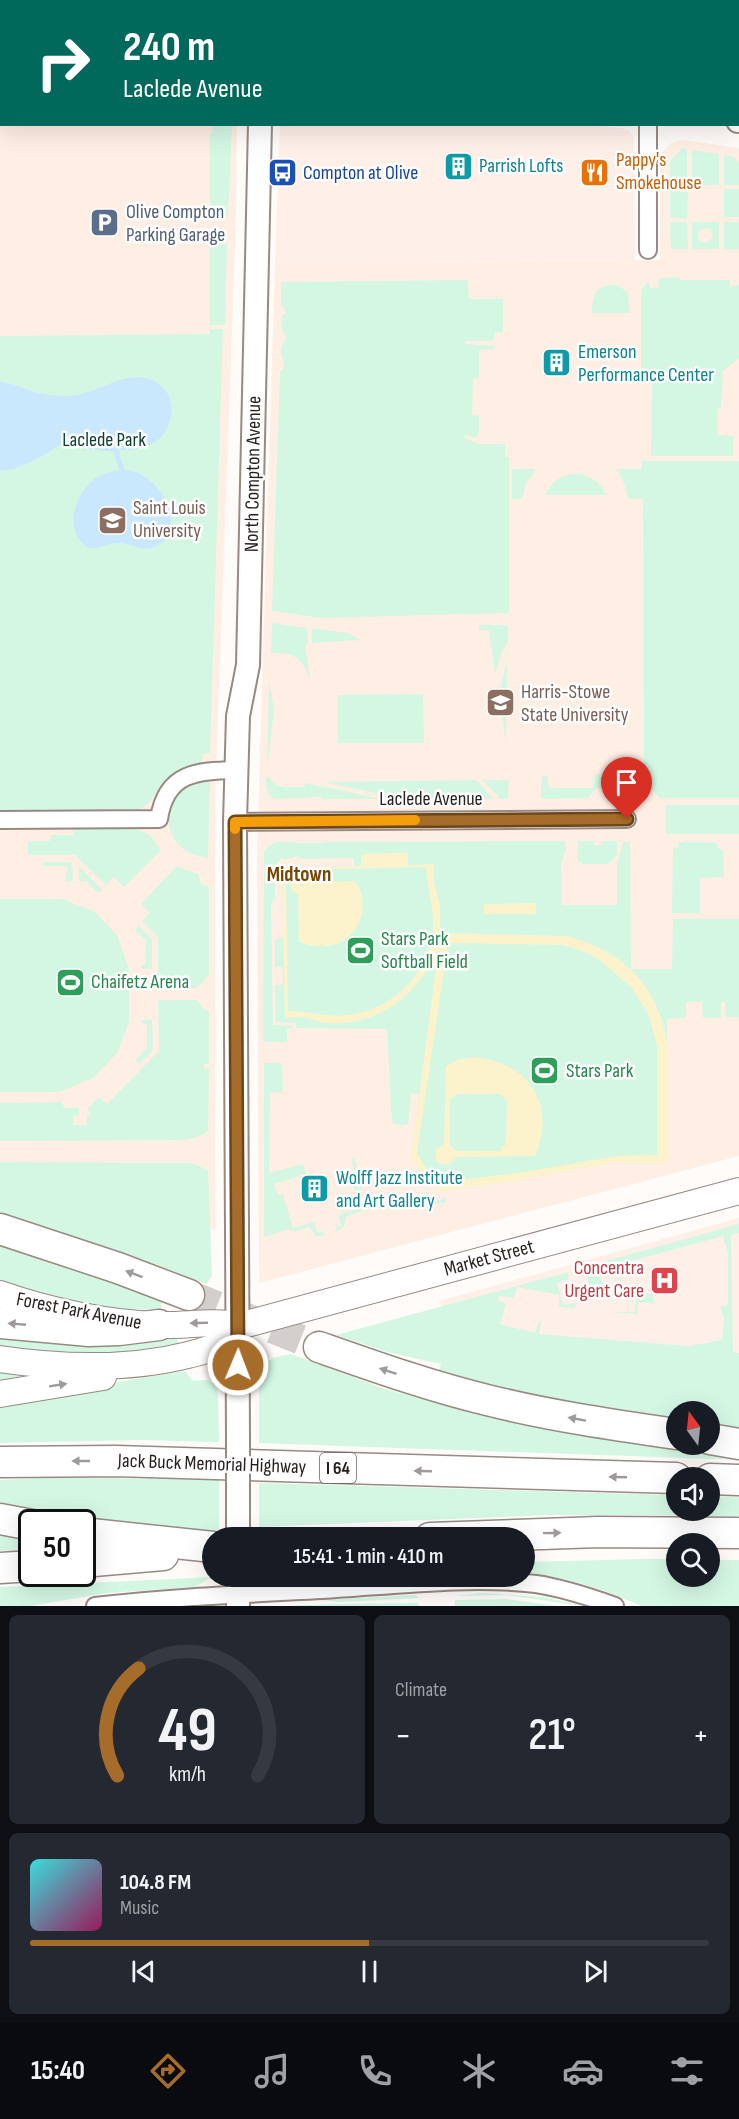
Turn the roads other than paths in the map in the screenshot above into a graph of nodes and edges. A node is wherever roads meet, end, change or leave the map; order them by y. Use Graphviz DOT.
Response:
graph roads {
  1 [pos="260,126"];
  2 [pos="648,126"];
  3 [pos="648,250"];
  4 [pos="237,770"];
  5 [pos="0,819"];
  6 [pos="627,819"];
  7 [pos="235,822"];
  8 [pos="739,1191"];
  9 [pos="0,1229"];
  10 [pos="0,1294"];
  11 [pos="189,1295"];
  12 [pos="0,1323"];
  13 [pos="159,1325"];
  14 [pos="239,1326"];
  15 [pos="319,1347"];
  16 [pos="0,1359"];
  17 [pos="158,1363"];
  18 [pos="0,1394"];
  19 [pos="666,1433"];
  20 [pos="720,1441"];
  21 [pos="739,1444"];
  22 [pos="0,1462"];
  23 [pos="666,1478"];
  24 [pos="720,1479"];
  25 [pos="739,1480"];
  26 [pos="0,1519"];
  27 [pos="18,1522"];
  28 [pos="238,1527"];
  29 [pos="739,1533"];
  30 [pos="535,1534"];
  31 [pos="96,1535"];
  32 [pos="202,1548"];
  33 [pos="202,1550"];
  34 [pos="96,1561"];
  35 [pos="18,1567"];
  36 [pos="0,1568"];
  37 [pos="238,1589"];
  38 [pos="95,1606"];
  39 [pos="615,1606"];
  1 -- 4 [label="main road, North Compton Avenue"];
  2 -- 3 [label="street"];
  4 -- 5 [label="street"];
  4 -- 7 [label="main road, North Compton Avenue"];
  6 -- 7 [label="street, Laclede Avenue"];
  7 -- 14 [label="main road, North Compton Avenue"];
  8 -- 14 [label="main road, Market Street"];
  11 -- 9 [label="highway, one-way"];
  10 -- 13 [label="main road, Forest Park Avenue"];
  13 -- 12 [label="highway, one-way"];
  14 -- 13 [label="main road, Market Street, one-way"];
  14 -- 17 [label="main road, Market Street"];
  14 -- 28 [label="main road, North Compton Avenue, bridge"];
  19 -- 15 [label="highway, one-way"];
  16 -- 17 [label="main road, Market Street"];
  18 -- 17 [label="main road, one-way"];
  20 -- 21 [label="highway"];
  23 -- 22 [label="highway, Jack Buck Memorial Highway / I 64, one-way"];
  24 -- 25 [label="highway"];
  26 -- 27 [label="highway"];
  30 -- 29 [label="highway, one-way"];
  31 -- 32 [label="highway"];
  33 -- 34 [label="highway"];
  35 -- 36 [label="highway"];
  37 -- 38 [label="street"];
  37 -- 39 [label="street"];
}
